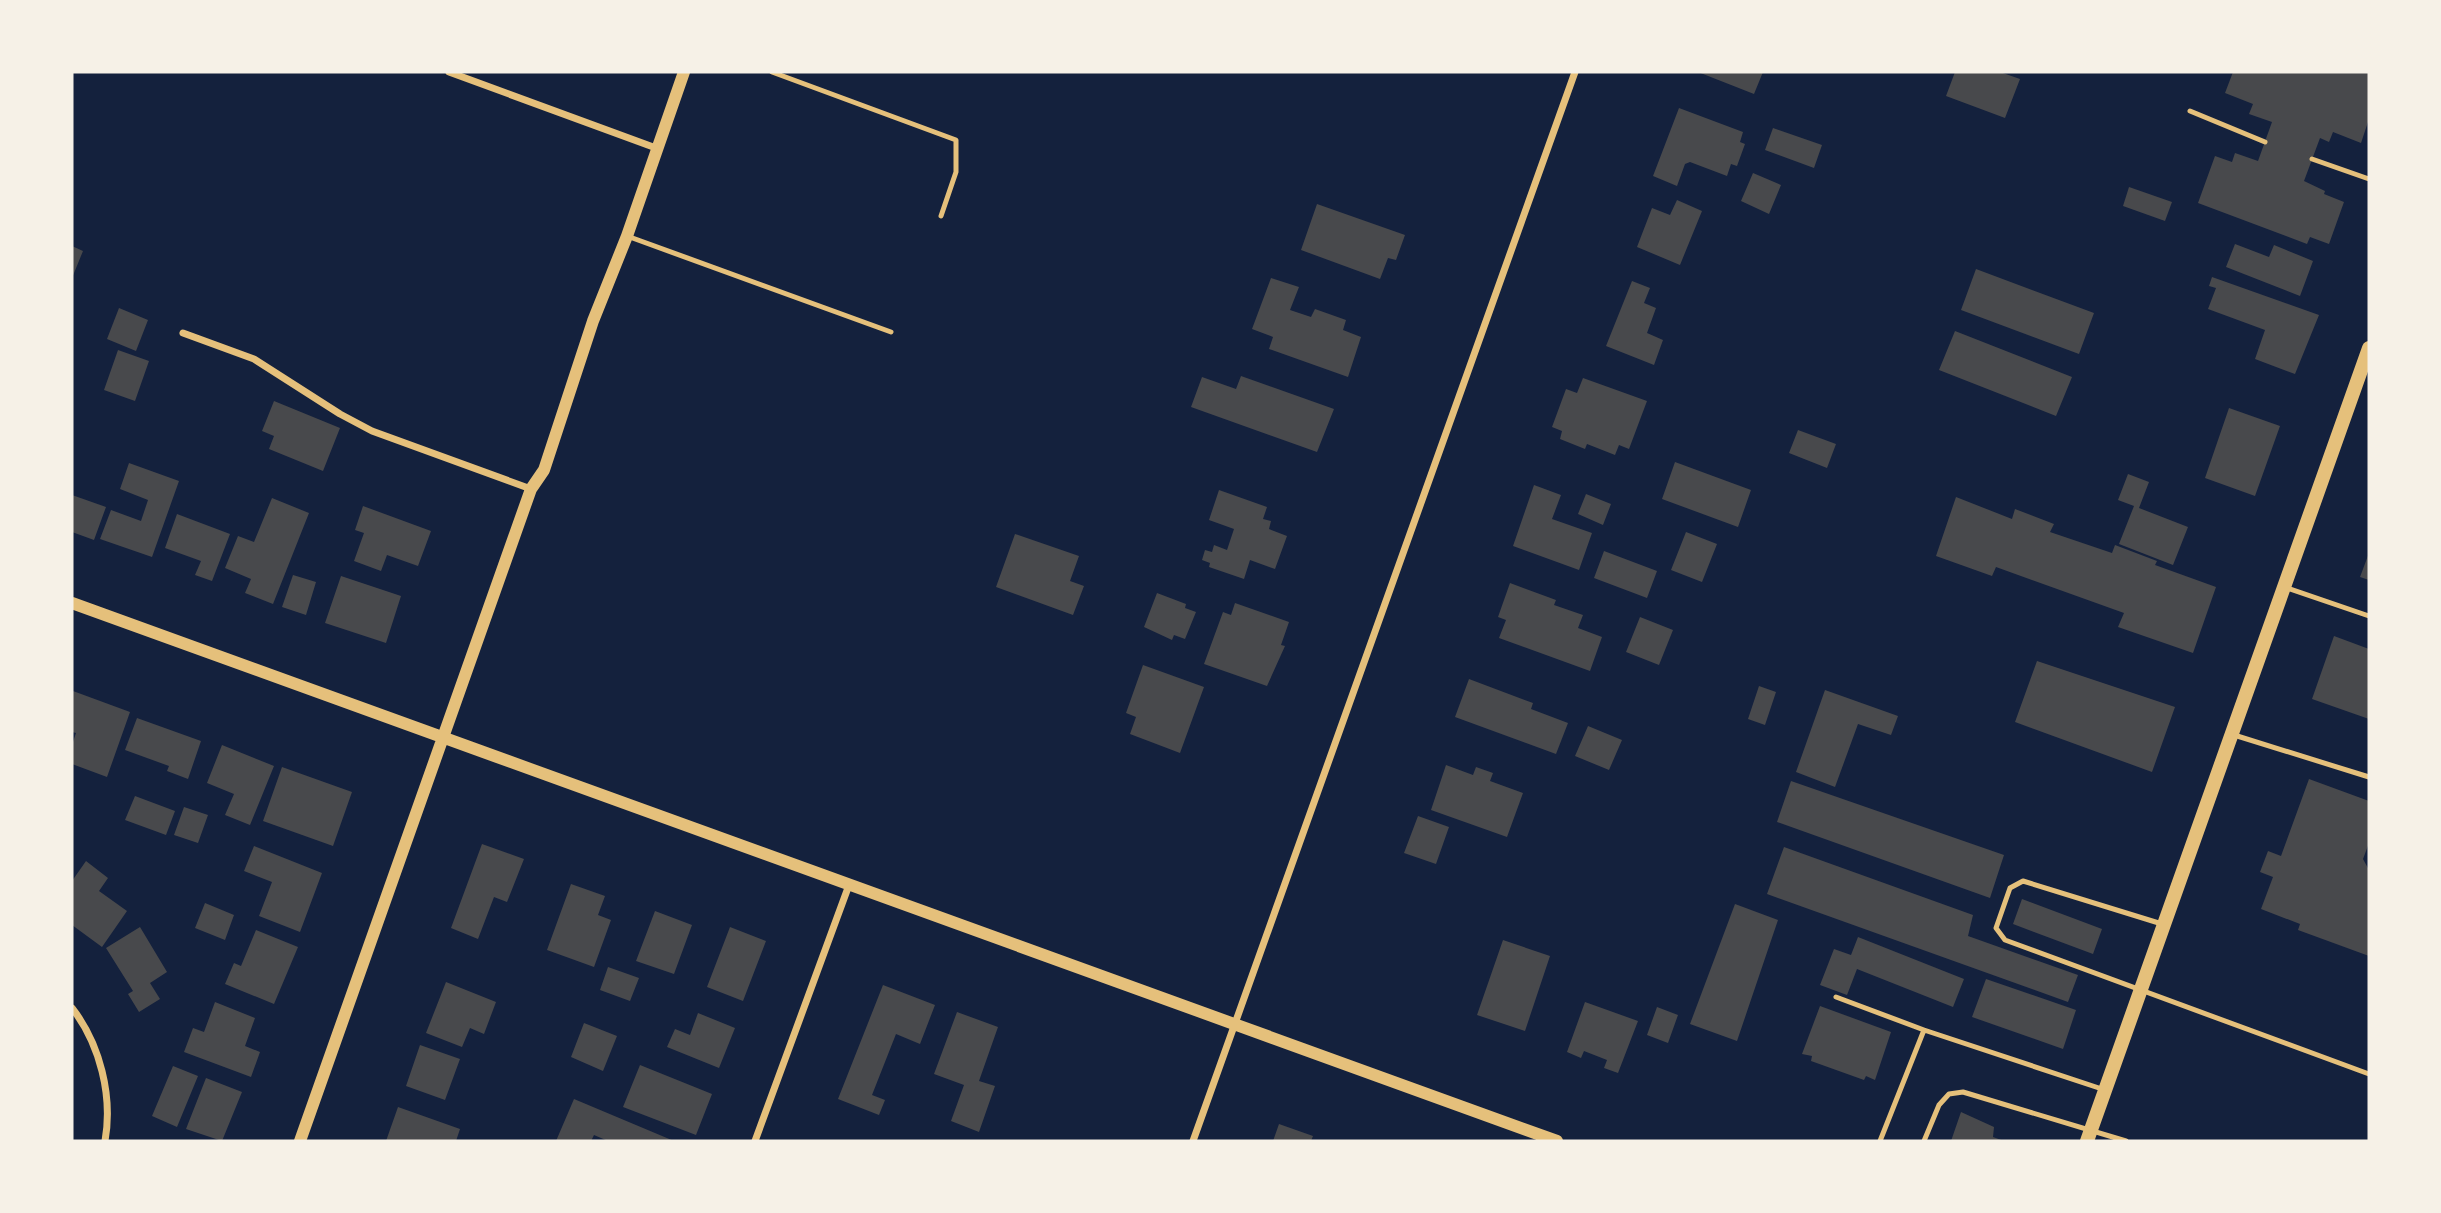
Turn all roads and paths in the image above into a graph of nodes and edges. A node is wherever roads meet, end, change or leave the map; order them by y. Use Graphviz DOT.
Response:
graph roads {
  1 [pos="449,72"];
  2 [pos="684,72"];
  3 [pos="772,72"];
  4 [pos="1575,72"];
  5 [pos="2190,111"];
  6 [pos="2264,142"];
  7 [pos="656,148"];
  8 [pos="2312,159"];
  9 [pos="2369,179"];
  10 [pos="941,216"];
  11 [pos="628,236"];
  12 [pos="891,332"];
  13 [pos="183,333"];
  14 [pos="2369,348"];
  15 [pos="531,489"];
  16 [pos="2284,587"];
  17 [pos="72,603"];
  18 [pos="2369,616"];
  19 [pos="2231,734"];
  20 [pos="445,741"];
  21 [pos="2369,777"];
  22 [pos="849,885"];
  23 [pos="2164,924"];
  24 [pos="2141,988"];
  25 [pos="1836,997"];
  26 [pos="72,1008"];
  27 [pos="1235,1027"];
  28 [pos="1924,1030"];
  29 [pos="2369,1074"];
  30 [pos="2105,1090"];
  31 [pos="2088,1136"];
  32 [pos="105,1141"];
  33 [pos="300,1141"];
  34 [pos="755,1141"];
  35 [pos="1193,1141"];
  36 [pos="1556,1141"];
  37 [pos="1880,1141"];
  38 [pos="1924,1141"];
  39 [pos="2126,1141"];
  1 -- 7 [label="street"];
  2 -- 7 [label="street"];
  3 -- 10 [label="lane"];
  4 -- 27 [label="street"];
  5 -- 6 [label="lane"];
  7 -- 11 [label="street"];
  8 -- 9 [label="lane"];
  11 -- 12 [label="lane"];
  11 -- 15 [label="street"];
  13 -- 15 [label="street"];
  14 -- 16 [label="main road"];
  15 -- 20 [label="street"];
  16 -- 18 [label="lane"];
  16 -- 19 [label="main road"];
  17 -- 20 [label="street"];
  19 -- 21 [label="lane"];
  19 -- 23 [label="main road"];
  20 -- 22 [label="street"];
  20 -- 33 [label="street"];
  22 -- 27 [label="street"];
  22 -- 34 [label="street"];
  23 -- 24 [label="main road"];
  23 -- 24 [label="lane"];
  24 -- 29 [label="lane"];
  24 -- 30 [label="main road"];
  25 -- 28 [label="lane"];
  26 -- 32 [label="street"];
  27 -- 35 [label="street"];
  27 -- 36 [label="street"];
  28 -- 30 [label="lane"];
  28 -- 37 [label="lane"];
  30 -- 31 [label="main road"];
  31 -- 38 [label="lane"];
  31 -- 39 [label="lane"];
}
